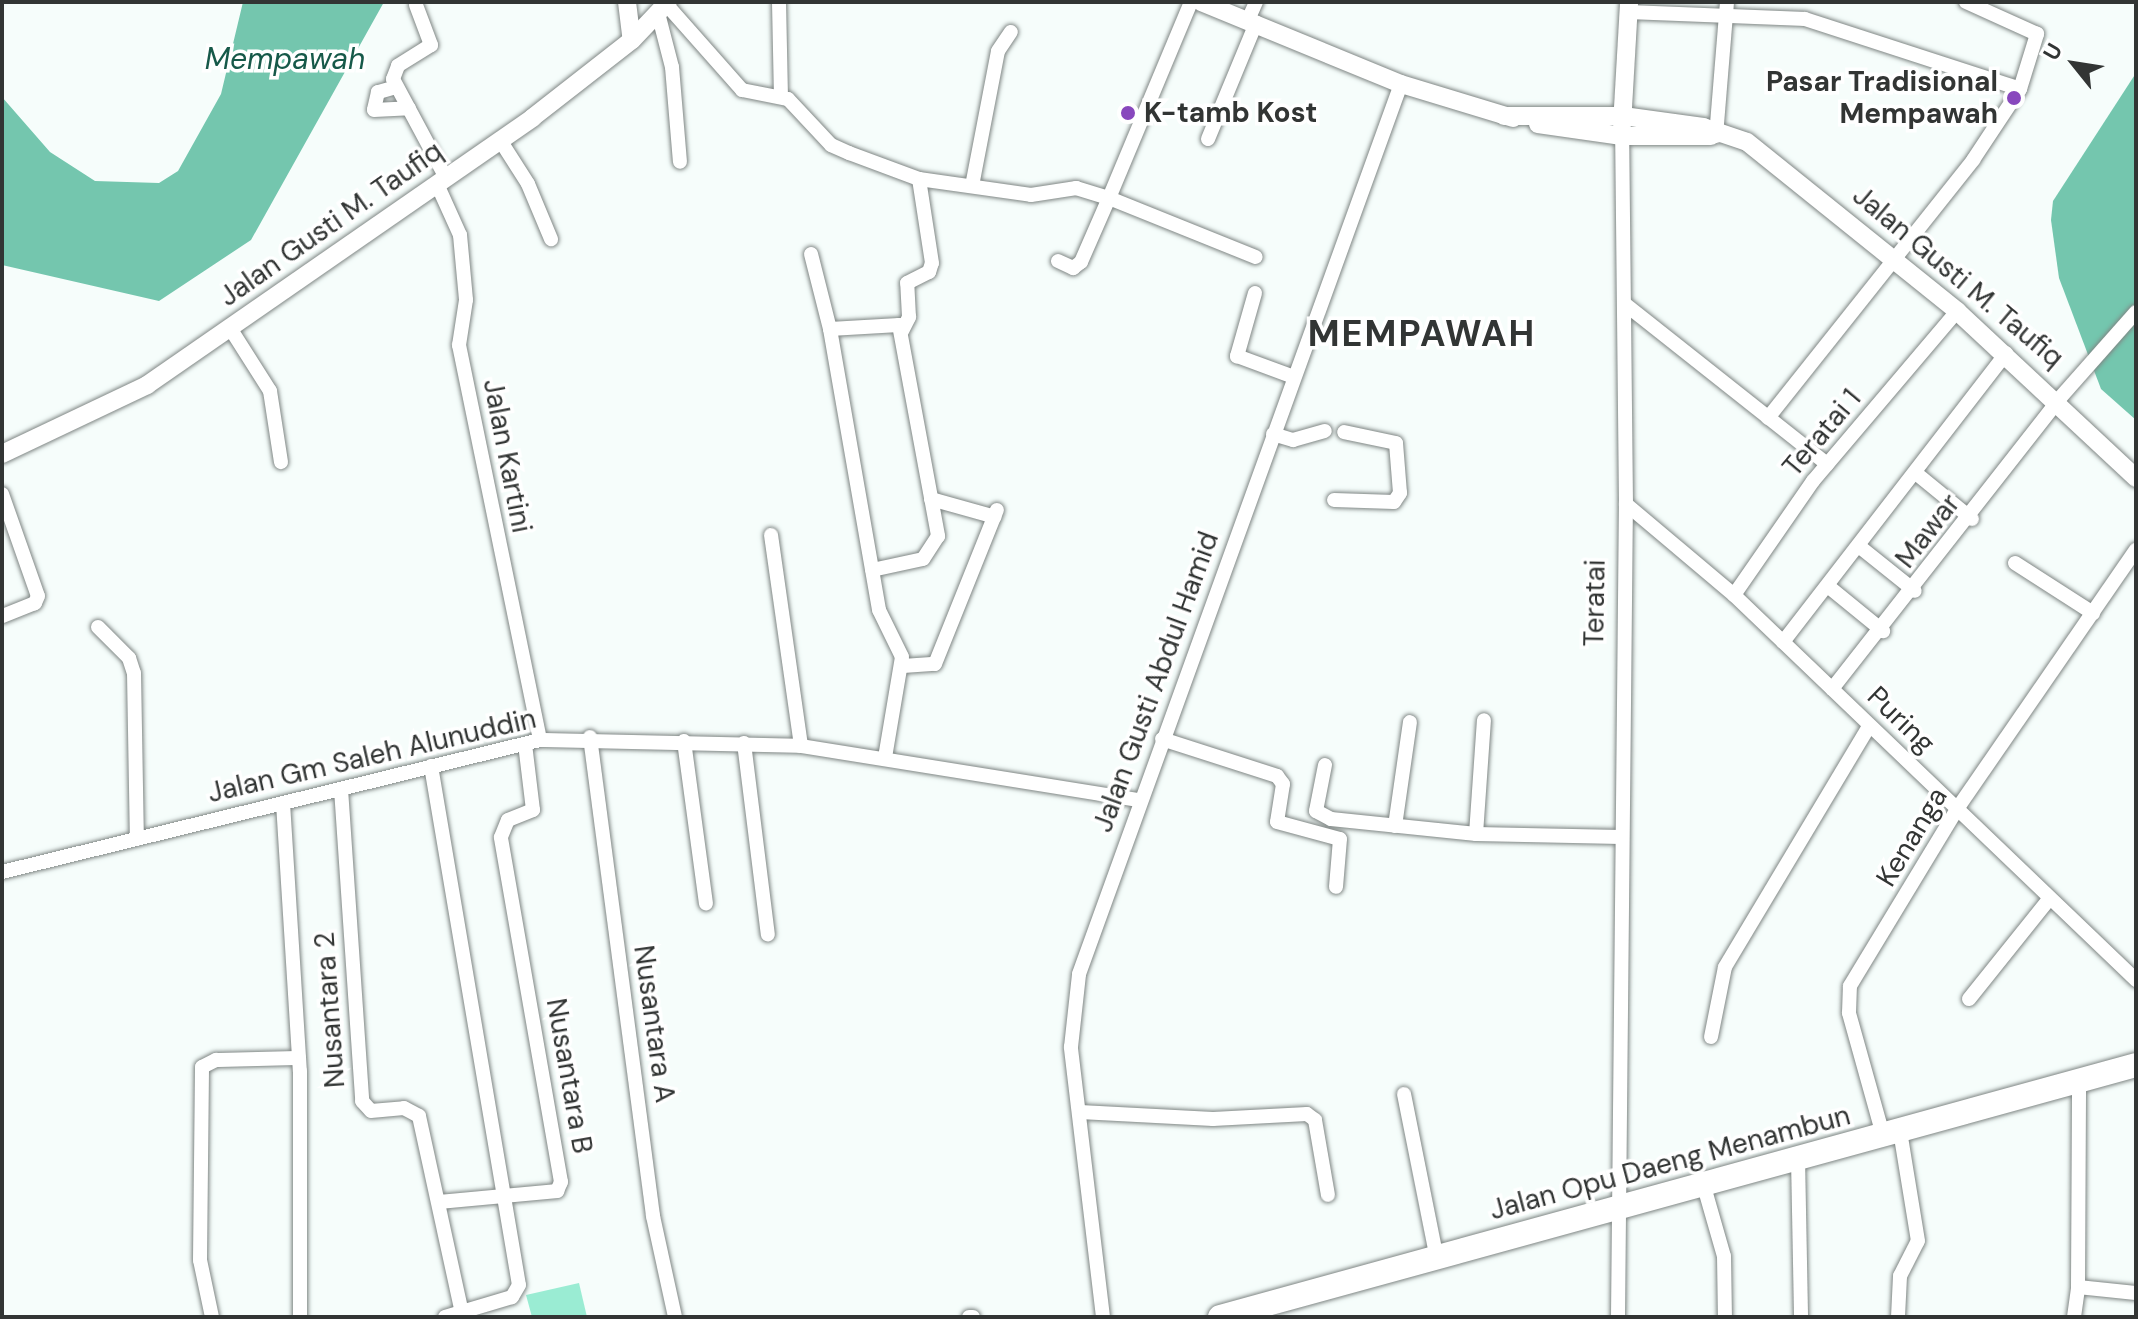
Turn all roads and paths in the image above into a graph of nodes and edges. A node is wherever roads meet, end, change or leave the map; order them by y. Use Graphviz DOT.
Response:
graph roads {
  1 [pos="627,2"];
  2 [pos="779,2"];
  3 [pos="1191,2"];
  4 [pos="1201,2"];
  5 [pos="1256,2"];
  6 [pos="1966,2"];
  7 [pos="416,5"];
  8 [pos="664,6"];
  9 [pos="1653,6"];
  10 [pos="1629,7"];
  11 [pos="1726,7"];
  12 [pos="1252,22"];
  13 [pos="1011,32"];
  14 [pos="632,40"];
  15 [pos="1401,84"];
  16 [pos="396,87"];
  17 [pos="2020,89"];
  18 [pos="781,95"];
  19 [pos="409,108"];
  20 [pos="1504,116"];
  21 [pos="1623,116"];
  22 [pos="1722,134"];
  23 [pos="1622,136"];
  24 [pos="1208,139"];
  25 [pos="500,140"];
  26 [pos="680,162"];
  27 [pos="919,179"];
  28 [pos="442,181"];
  29 [pos="972,186"];
  30 [pos="1109,198"];
  31 [pos="551,239"];
  32 [pos="811,254"];
  33 [pos="1256,257"];
  34 [pos="1894,259"];
  35 [pos="1058,261"];
  36 [pos="1255,293"];
  37 [pos="1625,304"];
  38 [pos="1957,311"];
  39 [pos="2136,312"];
  40 [pos="230,328"];
  41 [pos="830,329"];
  42 [pos="902,331"];
  43 [pos="2006,353"];
  44 [pos="1294,377"];
  45 [pos="2059,399"];
  46 [pos="1768,418"];
  47 [pos="1325,431"];
  48 [pos="1344,432"];
  49 [pos="1273,434"];
  50 [pos="2,454"];
  51 [pos="281,462"];
  52 [pos="1827,464"];
  53 [pos="1917,474"];
  54 [pos="2136,478"];
  55 [pos="2,494"];
  56 [pos="931,499"];
  57 [pos="1334,500"];
  58 [pos="1626,504"];
  59 [pos="1972,519"];
  60 [pos="771,535"];
  61 [pos="1860,547"];
  62 [pos="2136,550"];
  63 [pos="2015,563"];
  64 [pos="872,570"];
  65 [pos="1829,587"];
  66 [pos="1915,591"];
  67 [pos="1734,595"];
  68 [pos="2093,613"];
  69 [pos="2,616"];
  70 [pos="98,627"];
  71 [pos="1883,631"];
  72 [pos="1783,642"];
  73 [pos="903,666"];
  74 [pos="1832,689"];
  75 [pos="1484,720"];
  76 [pos="1410,722"];
  77 [pos="1869,726"];
  78 [pos="590,737"];
  79 [pos="1162,739"];
  80 [pos="684,741"];
  81 [pos="533,742"];
  82 [pos="744,743"];
  83 [pos="801,746"];
  84 [pos="885,758"];
  85 [pos="1325,765"];
  86 [pos="431,766"];
  87 [pos="341,789"];
  88 [pos="1140,800"];
  89 [pos="283,803"];
  90 [pos="1957,809"];
  91 [pos="1395,826"];
  92 [pos="1476,834"];
  93 [pos="1621,837"];
  94 [pos="137,839"];
  95 [pos="2,872"];
  96 [pos="1336,887"];
  97 [pos="2050,898"];
  98 [pos="706,904"];
  99 [pos="768,935"];
  100 [pos="2136,980"];
  101 [pos="1969,999"];
  102 [pos="1711,1037"];
  103 [pos="299,1058"];
  104 [pos="2136,1065"];
  105 [pos="2079,1083"];
  106 [pos="1404,1094"];
  107 [pos="1080,1112"];
  108 [pos="1892,1133"];
  109 [pos="1798,1158"];
  110 [pos="1703,1183"];
  111 [pos="505,1195"];
  112 [pos="1328,1195"];
  113 [pos="439,1202"];
  114 [pos="1619,1206"];
  115 [pos="1437,1259"];
  116 [pos="2078,1287"];
  117 [pos="2136,1293"];
  118 [pos="463,1314"];
  119 [pos="212,1317"];
  120 [pos="300,1317"];
  121 [pos="445,1317"];
  122 [pos="675,1317"];
  123 [pos="1103,1317"];
  124 [pos="1220,1317"];
  125 [pos="1618,1317"];
  126 [pos="1725,1317"];
  127 [pos="1801,1317"];
  128 [pos="1898,1317"];
  129 [pos="2074,1317"];
  1 -- 14 [label="main road"];
  2 -- 18 [label="street"];
  3 -- 30 [label="street"];
  4 -- 12 [label="main road, Jalan Gusti M. Taufiq"];
  5 -- 12 [label="street"];
  6 -- 17 [label="street"];
  7 -- 16 [label="street"];
  8 -- 14 [label="main road, Jalan Gusti M. Taufiq"];
  8 -- 18 [label="street"];
  8 -- 26 [label="street"];
  9 -- 10 [label="street"];
  9 -- 11 [label="street"];
  10 -- 21 [label="main road, Teratai"];
  11 -- 17 [label="street"];
  11 -- 22 [label="street"];
  12 -- 15 [label="main road, Jalan Gusti M. Taufiq"];
  12 -- 24 [label="street"];
  13 -- 29 [label="street"];
  14 -- 25 [label="main road, Jalan Gusti M. Taufiq"];
  15 -- 20 [label="main road, Jalan Gusti M. Taufiq"];
  15 -- 44 [label="street, Jalan Gusti Abdul Hamid"];
  16 -- 19 [label="street, Jalan Kartini"];
  16 -- 19 [label="street"];
  17 -- 34 [label="street"];
  18 -- 27 [label="street"];
  19 -- 28 [label="street, Jalan Kartini"];
  20 -- 21 [label="main road, Jalan Gusti M. Taufiq"];
  20 -- 23 [label="main road, Jalan Gusti M. Taufiq"];
  21 -- 22 [label="main road, Jalan Gusti M. Taufiq"];
  21 -- 23 [label="main road, Teratai"];
  22 -- 23 [label="main road, Jalan Gusti M. Taufiq"];
  22 -- 34 [label="main road, Jalan Gusti M. Taufiq"];
  23 -- 37 [label="street, Teratai"];
  25 -- 28 [label="main road, Jalan Gusti M. Taufiq"];
  25 -- 31 [label="street"];
  27 -- 29 [label="street"];
  27 -- 42 [label="street"];
  28 -- 40 [label="main road, Jalan Gusti M. Taufiq"];
  28 -- 81 [label="street, Jalan Kartini"];
  29 -- 30 [label="street"];
  30 -- 33 [label="street"];
  30 -- 35 [label="street"];
  32 -- 41 [label="street"];
  34 -- 38 [label="main road, Jalan Gusti M. Taufiq"];
  34 -- 46 [label="street"];
  36 -- 44 [label="street"];
  37 -- 46 [label="street"];
  37 -- 58 [label="street, Teratai"];
  38 -- 43 [label="main road, Jalan Gusti M. Taufiq"];
  38 -- 52 [label="street, Teratai 1"];
  39 -- 45 [label="street, Mawar"];
  40 -- 50 [label="main road, Jalan Gusti M. Taufiq"];
  40 -- 51 [label="street"];
  41 -- 42 [label="street"];
  41 -- 64 [label="street"];
  42 -- 56 [label="street"];
  43 -- 45 [label="main road, Jalan Gusti M. Taufiq"];
  43 -- 53 [label="street"];
  44 -- 49 [label="street, Jalan Gusti Abdul Hamid"];
  45 -- 54 [label="main road, Jalan Gusti M. Taufiq"];
  45 -- 59 [label="street, Mawar"];
  46 -- 52 [label="street"];
  47 -- 49 [label="street"];
  48 -- 57 [label="street"];
  49 -- 79 [label="street, Jalan Gusti Abdul Hamid"];
  52 -- 67 [label="street, Teratai 1"];
  53 -- 59 [label="street"];
  53 -- 61 [label="street"];
  55 -- 69 [label="street"];
  56 -- 64 [label="street"];
  56 -- 73 [label="street"];
  58 -- 67 [label="street, Puring"];
  58 -- 93 [label="street, Teratai"];
  59 -- 66 [label="street, Mawar"];
  60 -- 83 [label="street"];
  61 -- 65 [label="street"];
  61 -- 66 [label="street"];
  62 -- 68 [label="street, Kenanga"];
  63 -- 68 [label="street"];
  64 -- 73 [label="street"];
  65 -- 71 [label="street"];
  65 -- 72 [label="street"];
  66 -- 71 [label="street, Mawar"];
  67 -- 72 [label="street, Puring"];
  68 -- 90 [label="street, Kenanga"];
  70 -- 94 [label="street"];
  71 -- 74 [label="street, Mawar"];
  72 -- 74 [label="street, Puring"];
  73 -- 84 [label="street"];
  74 -- 77 [label="street, Puring"];
  75 -- 92 [label="street"];
  76 -- 91 [label="street"];
  77 -- 90 [label="street, Puring"];
  77 -- 102 [label="street"];
  78 -- 80 [label="street, Jalan Gm Saleh Alunuddin"];
  78 -- 81 [label="street, Jalan Gm Saleh Alunuddin"];
  78 -- 122 [label="street, Nusantara A"];
  79 -- 88 [label="street, Jalan Gusti Abdul Hamid"];
  79 -- 96 [label="street"];
  80 -- 82 [label="street, Jalan Gm Saleh Alunuddin"];
  80 -- 98 [label="street"];
  81 -- 86 [label="street, Jalan Gm Saleh Alunuddin"];
  81 -- 111 [label="street, Nusantara B"];
  82 -- 83 [label="street, Jalan Gm Saleh Alunuddin"];
  82 -- 99 [label="street"];
  83 -- 84 [label="street, Jalan Gm Saleh Alunuddin"];
  84 -- 88 [label="street, Jalan Gm Saleh Alunuddin"];
  85 -- 91 [label="street"];
  86 -- 87 [label="street, Jalan Gm Saleh Alunuddin"];
  86 -- 111 [label="street"];
  87 -- 89 [label="street, Jalan Gm Saleh Alunuddin"];
  87 -- 113 [label="street, Nusantara 2"];
  88 -- 107 [label="street, Jalan Gusti Abdul Hamid"];
  89 -- 94 [label="street, Jalan Gm Saleh Alunuddin"];
  89 -- 103 [label="street"];
  90 -- 97 [label="street, Puring"];
  90 -- 108 [label="street, Kenanga"];
  91 -- 92 [label="street"];
  92 -- 93 [label="street"];
  93 -- 114 [label="street, Teratai"];
  94 -- 95 [label="street, Jalan Gm Saleh Alunuddin"];
  97 -- 100 [label="street, Puring"];
  97 -- 101 [label="street"];
  103 -- 119 [label="street"];
  103 -- 120 [label="street"];
  104 -- 105 [label="highway, Jalan Opu Daeng Menambun"];
  105 -- 108 [label="highway, Jalan Opu Daeng Menambun"];
  105 -- 116 [label="street"];
  106 -- 115 [label="street"];
  107 -- 112 [label="street"];
  107 -- 123 [label="street, Jalan Gusti Abdul Hamid"];
  108 -- 109 [label="highway, Jalan Opu Daeng Menambun"];
  108 -- 128 [label="street, Kenanga"];
  109 -- 110 [label="highway, Jalan Opu Daeng Menambun"];
  109 -- 127 [label="street"];
  110 -- 114 [label="highway, Jalan Opu Daeng Menambun"];
  110 -- 126 [label="street"];
  111 -- 113 [label="street"];
  111 -- 118 [label="street"];
  113 -- 118 [label="street, Nusantara 2"];
  114 -- 115 [label="highway, Jalan Opu Daeng Menambun"];
  114 -- 125 [label="street, Teratai"];
  115 -- 124 [label="highway, Jalan Opu Daeng Menambun"];
  116 -- 117 [label="street"];
  116 -- 129 [label="street"];
  118 -- 121 [label="street"];
}
